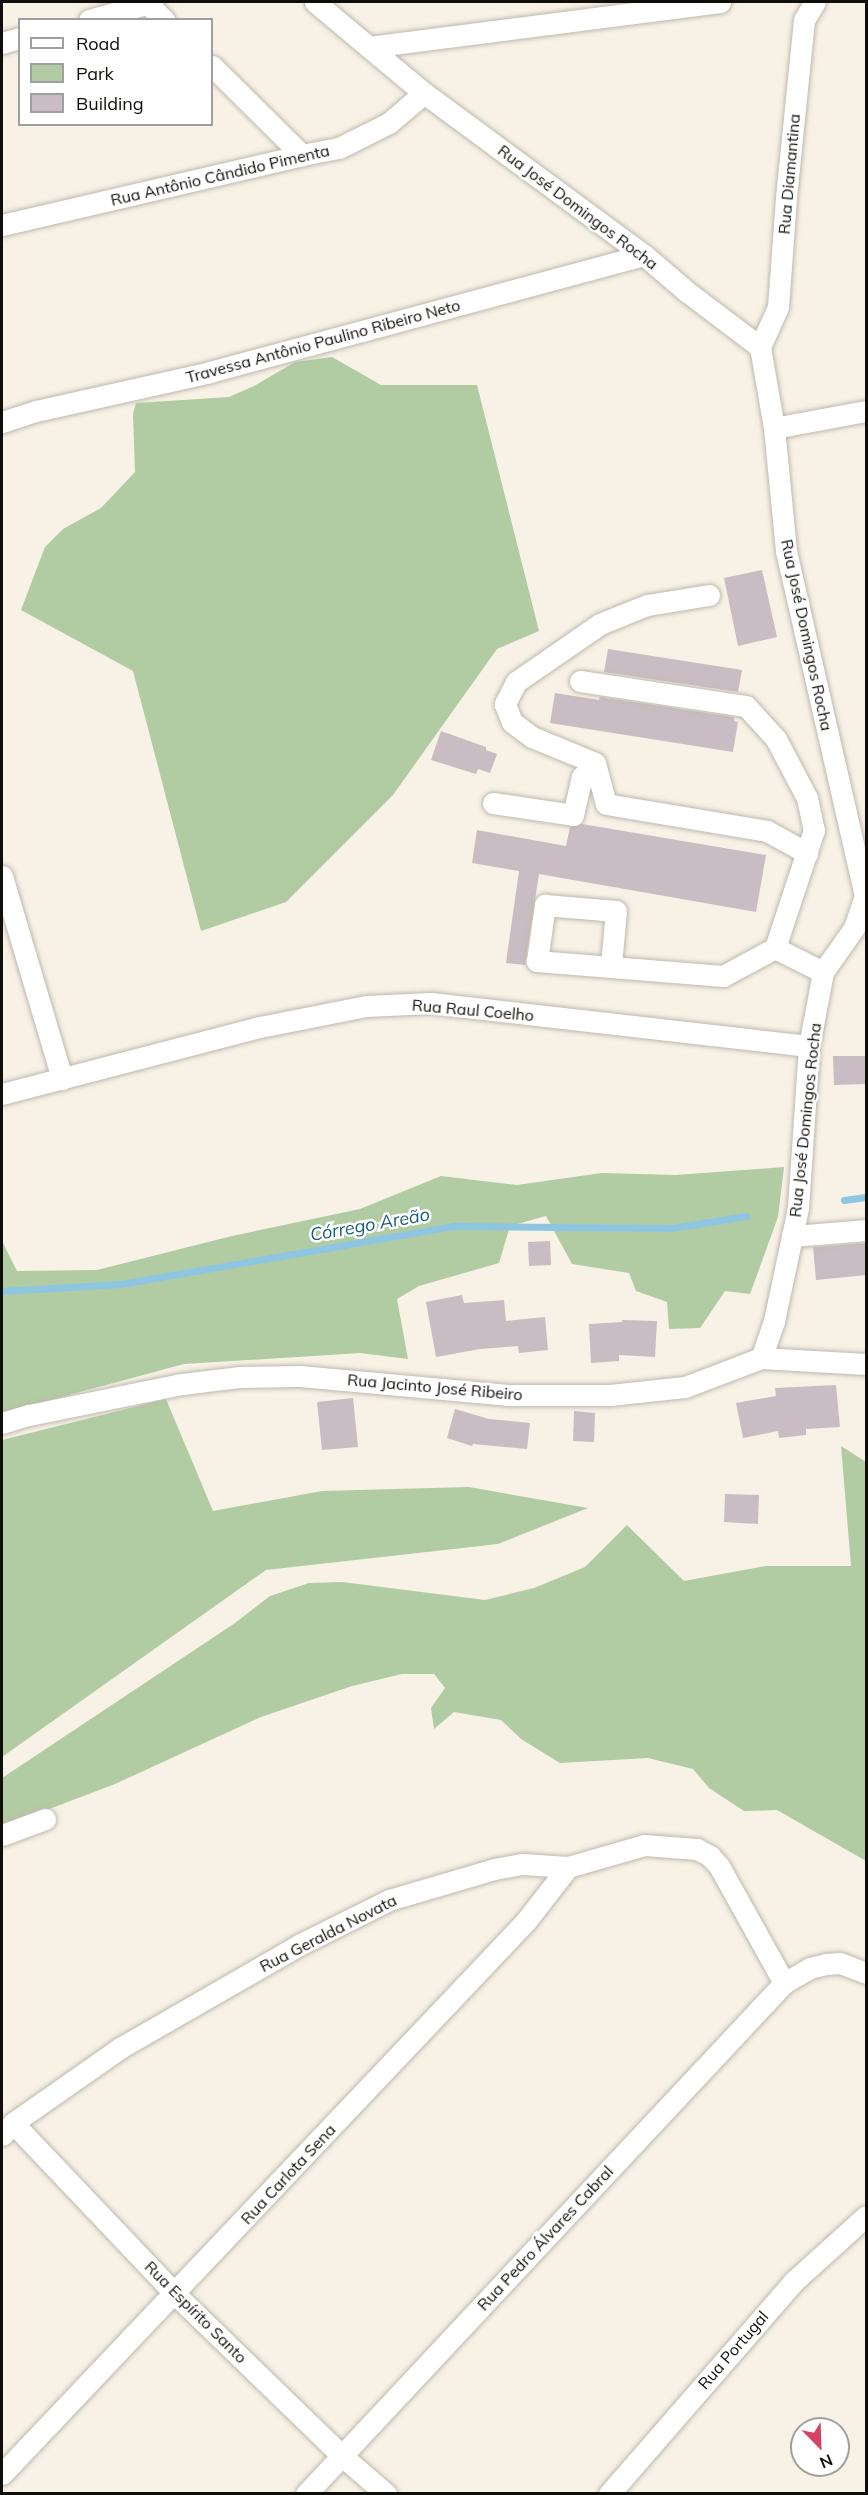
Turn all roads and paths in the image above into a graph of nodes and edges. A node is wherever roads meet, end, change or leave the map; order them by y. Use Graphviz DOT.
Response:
graph roads {
  1 [pos="315,2"];
  2 [pos="720,2"];
  3 [pos="815,2"];
  4 [pos="151,3"];
  5 [pos="96,18"];
  6 [pos="162,18"];
  7 [pos="18,39"];
  8 [pos="2,43"];
  9 [pos="369,47"];
  10 [pos="213,67"];
  11 [pos="424,93"];
  12 [pos="302,155"];
  13 [pos="2,225"];
  14 [pos="644,255"];
  15 [pos="760,347"];
  16 [pos="867,411"];
  17 [pos="2,422"];
  18 [pos="774,428"];
  19 [pos="710,595"];
  20 [pos="580,681"];
  21 [pos="595,763"];
  22 [pos="493,803"];
  23 [pos="807,853"];
  24 [pos="2,876"];
  25 [pos="866,895"];
  26 [pos="775,948"];
  27 [pos="611,965"];
  28 [pos="823,972"];
  29 [pos="809,1046"];
  30 [pos="62,1079"];
  31 [pos="2,1094"];
  32 [pos="867,1230"];
  33 [pos="792,1236"];
  34 [pos="761,1358"];
  35 [pos="867,1365"];
  36 [pos="2,1423"];
  37 [pos="45,1819"];
  38 [pos="2,1835"];
  39 [pos="568,1867"];
  40 [pos="867,1973"];
  41 [pos="784,1983"];
  42 [pos="7,2129"];
  43 [pos="867,2216"];
  44 [pos="175,2294"];
  45 [pos="341,2455"];
  46 [pos="2,2474"];
  47 [pos="306,2493"];
  48 [pos="386,2493"];
  49 [pos="609,2493"];
  1 -- 9 [label="street, Rua José Domingos Rocha"];
  2 -- 9 [label="street"];
  3 -- 15 [label="street, Rua Diamantina"];
  4 -- 5 [label="street"];
  4 -- 6 [label="street"];
  7 -- 8 [label="street"];
  9 -- 11 [label="street, Rua José Domingos Rocha"];
  10 -- 12 [label="street"];
  11 -- 12 [label="street, Rua Antônio Cândido Pimenta"];
  11 -- 14 [label="street, Rua José Domingos Rocha"];
  12 -- 13 [label="street, Rua Antônio Cândido Pimenta"];
  14 -- 15 [label="street, Rua José Domingos Rocha"];
  14 -- 17 [label="street, Travessa Antônio Paulino Ribeiro Neto"];
  15 -- 18 [label="street, Rua José Domingos Rocha"];
  16 -- 18 [label="street"];
  18 -- 25 [label="street, Rua José Domingos Rocha"];
  19 -- 21 [label="street"];
  20 -- 23 [label="street"];
  21 -- 22 [label="street"];
  21 -- 23 [label="street"];
  23 -- 26 [label="street"];
  24 -- 30 [label="street"];
  25 -- 28 [label="street, Rua José Domingos Rocha"];
  26 -- 27 [label="street"];
  26 -- 28 [label="street"];
  28 -- 29 [label="street, Rua José Domingos Rocha"];
  29 -- 30 [label="street, Rua Raul Coelho"];
  29 -- 33 [label="street, Rua José Domingos Rocha"];
  30 -- 31 [label="street, Rua Raul Coelho"];
  32 -- 33 [label="street"];
  33 -- 34 [label="street, Rua José Domingos Rocha"];
  34 -- 35 [label="street, Rua Jacinto José Ribeiro"];
  34 -- 36 [label="street, Rua Jacinto José Ribeiro"];
  37 -- 38 [label="street"];
  39 -- 41 [label="street, Rua Geralda Novata"];
  39 -- 42 [label="street, Rua Geralda Novata"];
  39 -- 44 [label="street, Rua Carlota Sena"];
  40 -- 41 [label="street"];
  41 -- 45 [label="street, Rua Pedro Álvares Cabral"];
  42 -- 44 [label="street, Rua Espírito Santo"];
  43 -- 49 [label="street, Rua Portugal"];
  44 -- 45 [label="street, Rua Espírito Santo"];
  44 -- 46 [label="street, Rua Carlota Sena"];
  45 -- 47 [label="street, Rua Pedro Álvares Cabral"];
  45 -- 48 [label="street, Rua Espírito Santo"];
}
